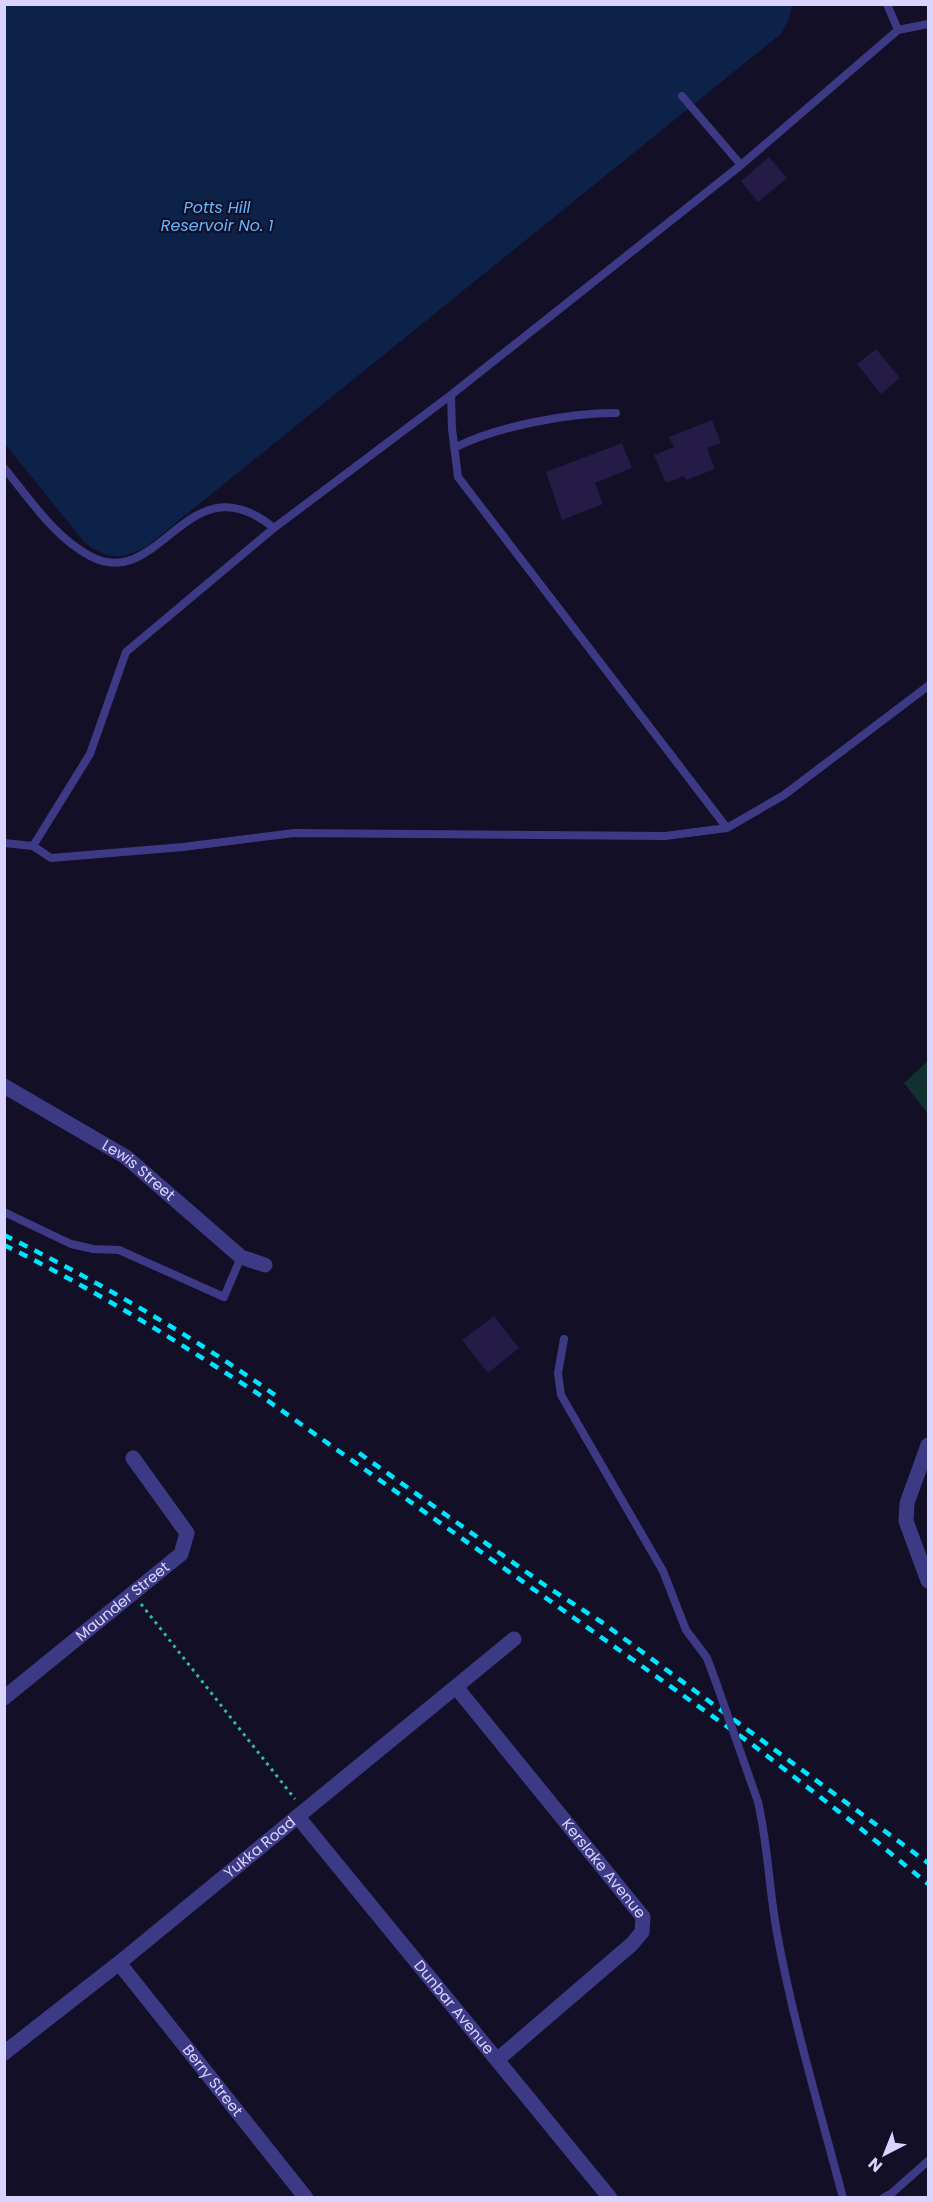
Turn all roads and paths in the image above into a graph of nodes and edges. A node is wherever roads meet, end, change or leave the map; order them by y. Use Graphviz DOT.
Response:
graph roads {
  1 [pos="887,4"];
  2 [pos="928,24"];
  3 [pos="898,30"];
  4 [pos="682,96"];
  5 [pos="741,165"];
  6 [pos="452,395"];
  7 [pos="616,413"];
  8 [pos="454,448"];
  9 [pos="4,468"];
  10 [pos="274,528"];
  11 [pos="928,686"];
  12 [pos="727,828"];
  13 [pos="4,843"];
  14 [pos="33,846"];
  15 [pos="4,1086"];
  16 [pos="4,1212"];
  17 [pos="241,1257"];
  18 [pos="265,1265"];
  19 [pos="564,1339"];
  20 [pos="928,1445"];
  21 [pos="133,1458"];
  22 [pos="927,1572"];
  23 [pos="132,1594"];
  24 [pos="514,1639"];
  25 [pos="456,1687"];
  26 [pos="4,1698"];
  27 [pos="302,1814"];
  28 [pos="119,1963"];
  29 [pos="4,2053"];
  30 [pos="497,2060"];
  31 [pos="928,2161"];
  32 [pos="306,2198"];
  33 [pos="610,2198"];
  34 [pos="843,2198"];
  35 [pos="883,2198"];
  1 -- 3 [label="lane"];
  2 -- 3 [label="lane"];
  3 -- 5 [label="lane"];
  4 -- 5 [label="lane"];
  5 -- 6 [label="lane"];
  6 -- 8 [label="lane"];
  6 -- 10 [label="lane"];
  7 -- 8 [label="lane"];
  8 -- 12 [label="lane"];
  9 -- 10 [label="lane"];
  10 -- 14 [label="lane"];
  11 -- 12 [label="lane"];
  12 -- 14 [label="lane"];
  13 -- 14 [label="lane"];
  15 -- 17 [label="street, Lewis Street"];
  16 -- 17 [label="lane"];
  17 -- 18 [label="street, Lewis Street"];
  19 -- 34 [label="lane, bridge"];
  20 -- 22 [label="street"];
  21 -- 23 [label="street, Maunder Street"];
  23 -- 26 [label="street, Maunder Street"];
  23 -- 27 [label="path"];
  24 -- 25 [label="street, Yukka Road"];
  25 -- 27 [label="street, Yukka Road"];
  25 -- 30 [label="street, Kerslake Avenue"];
  27 -- 28 [label="street, Yukka Road"];
  27 -- 30 [label="street, Dunbar Avenue"];
  28 -- 29 [label="street, Yukka Road"];
  28 -- 32 [label="street, Berry Street"];
  30 -- 33 [label="street, Dunbar Avenue"];
  31 -- 35 [label="lane"];
}
